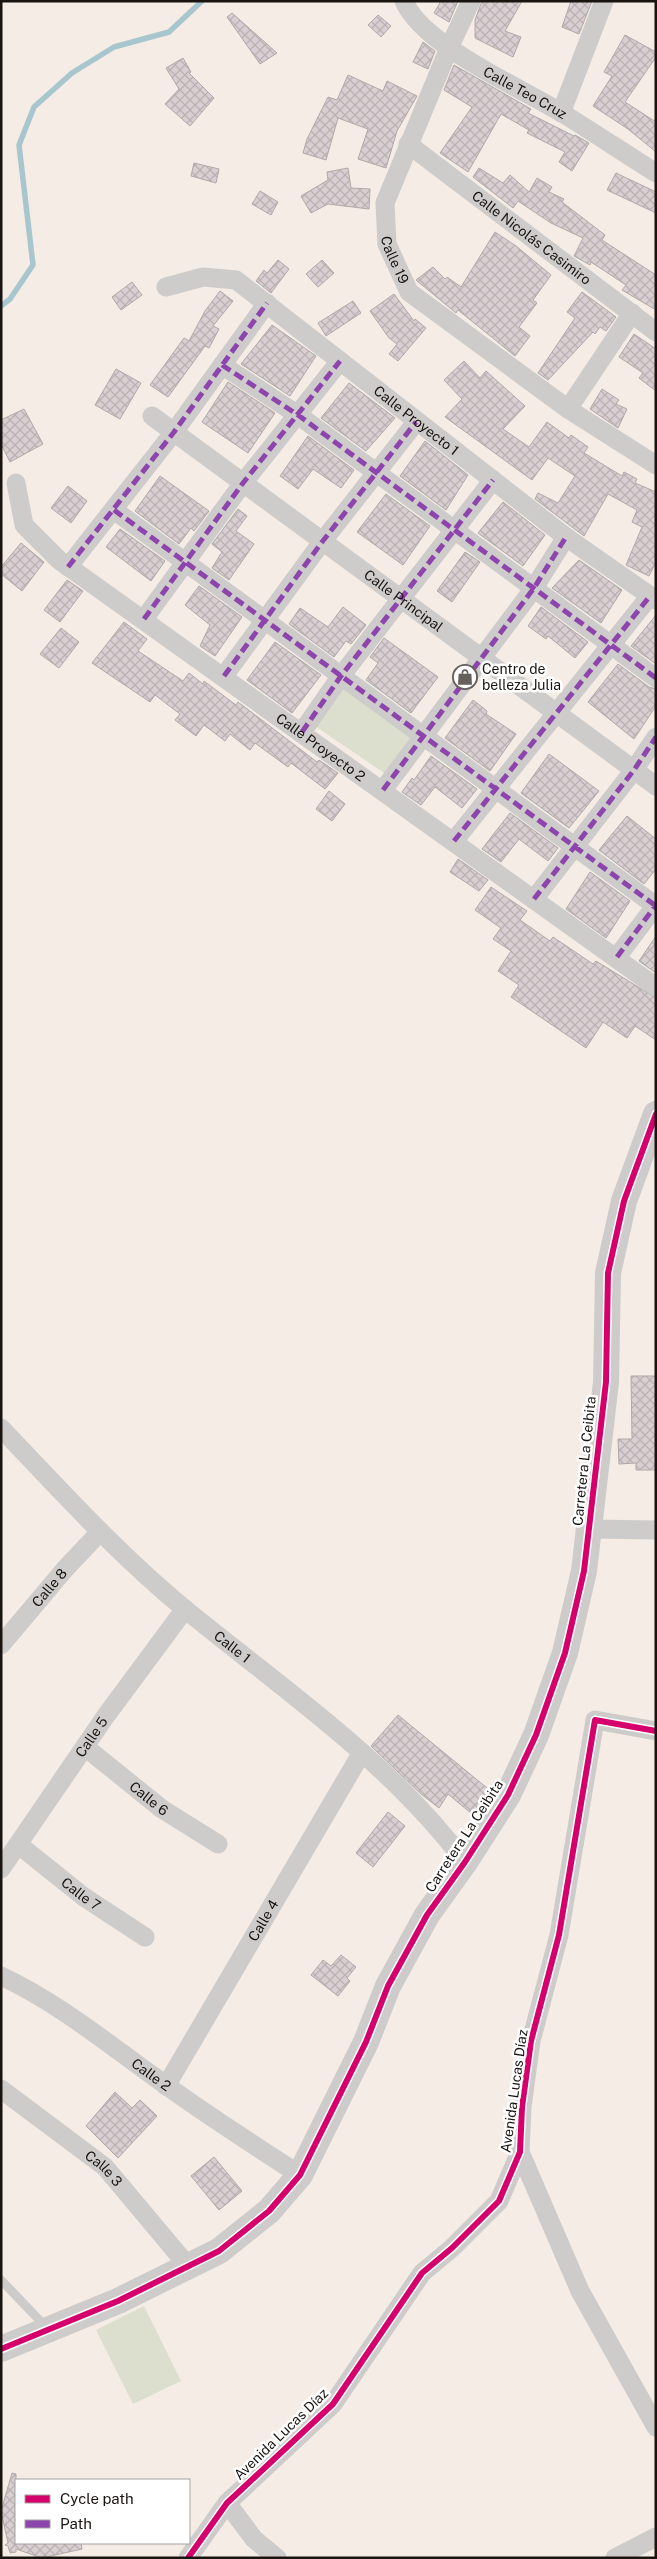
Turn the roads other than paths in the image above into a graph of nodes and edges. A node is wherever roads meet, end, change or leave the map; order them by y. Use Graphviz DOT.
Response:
graph roads {
  1 [pos="404,1"];
  2 [pos="471,1"];
  3 [pos="604,1"];
  4 [pos="448,48"];
  5 [pos="561,113"];
  6 [pos="408,144"];
  7 [pos="656,172"];
  8 [pos="166,287"];
  9 [pos="267,303"];
  10 [pos="632,313"];
  11 [pos="656,332"];
  12 [pos="340,361"];
  13 [pos="222,365"];
  14 [pos="568,409"];
  15 [pos="298,414"];
  16 [pos="152,416"];
  17 [pos="416,422"];
  18 [pos="174,432"];
  19 [pos="656,465"];
  20 [pos="376,473"];
  21 [pos="493,480"];
  22 [pos="16,483"];
  23 [pos="243,483"];
  24 [pos="114,510"];
  25 [pos="457,529"];
  26 [pos="566,538"];
  27 [pos="322,542"];
  28 [pos="184,564"];
  29 [pos="68,567"];
  30 [pos="534,588"];
  31 [pos="653,598"];
  32 [pos="402,600"];
  33 [pos="144,619"];
  34 [pos="264,621"];
  35 [pos="611,646"];
  36 [pos="482,659"];
  37 [pos="224,676"];
  38 [pos="341,676"];
  39 [pos="656,678"];
  40 [pos="557,713"];
  41 [pos="302,732"];
  42 [pos="424,736"];
  43 [pos="656,737"];
  44 [pos="634,770"];
  45 [pos="656,786"];
  46 [pos="497,789"];
  47 [pos="383,790"];
  48 [pos="454,841"];
  49 [pos="575,846"];
  50 [pos="534,898"];
  51 [pos="656,906"];
  52 [pos="617,957"];
  53 [pos="656,987"];
  54 [pos="656,1114"];
  55 [pos="1,1428"];
  56 [pos="589,1529"];
  57 [pos="656,1530"];
  58 [pos="99,1533"];
  59 [pos="185,1609"];
  60 [pos="1,1645"];
  61 [pos="656,1731"];
  62 [pos="84,1747"];
  63 [pos="362,1754"];
  64 [pos="218,1844"];
  65 [pos="19,1845"];
  66 [pos="465,1862"];
  67 [pos="1,1868"];
  68 [pos="145,1938"];
  69 [pos="1,1976"];
  70 [pos="166,2086"];
  71 [pos="1,2089"];
  72 [pos="520,2152"];
  73 [pos="300,2175"];
  74 [pos="188,2266"];
  75 [pos="1,2280"];
  76 [pos="48,2329"];
  77 [pos="1,2350"];
  78 [pos="656,2427"];
  79 [pos="226,2503"];
  80 [pos="656,2537"];
  81 [pos="188,2558"];
  82 [pos="277,2558"];
  83 [pos="616,2558"];
  1 -- 4 [label="street, Calle Teo Cruz"];
  2 -- 4 [label="street, Calle 19"];
  3 -- 5 [label="street"];
  4 -- 5 [label="street, Calle Teo Cruz"];
  4 -- 6 [label="street, Calle 19"];
  5 -- 7 [label="street, Calle Teo Cruz"];
  6 -- 10 [label="street, Calle Nicolás Casimiro"];
  6 -- 14 [label="street, Calle 19"];
  8 -- 9 [label="street, Calle Proyecto 1"];
  9 -- 12 [label="street, Calle Proyecto 1"];
  9 -- 13 [label="street"];
  10 -- 11 [label="street, Calle Nicolás Casimiro"];
  10 -- 14 [label="street"];
  12 -- 15 [label="street"];
  12 -- 17 [label="street, Calle Proyecto 1"];
  13 -- 15 [label="street"];
  13 -- 18 [label="street"];
  14 -- 19 [label="street, Calle 19"];
  15 -- 20 [label="street"];
  15 -- 23 [label="street"];
  16 -- 18 [label="street, Calle Principal"];
  17 -- 20 [label="street"];
  17 -- 21 [label="street, Calle Proyecto 1"];
  18 -- 23 [label="street, Calle Principal"];
  18 -- 24 [label="street"];
  20 -- 25 [label="street"];
  20 -- 27 [label="street"];
  21 -- 25 [label="street"];
  21 -- 26 [label="street, Calle Proyecto 1"];
  22 -- 29 [label="street, Calle Proyecto 2"];
  23 -- 27 [label="street, Calle Principal"];
  23 -- 28 [label="street"];
  24 -- 28 [label="street"];
  24 -- 29 [label="street"];
  25 -- 30 [label="street"];
  25 -- 32 [label="street"];
  26 -- 30 [label="street"];
  26 -- 31 [label="street, Calle Proyecto 1"];
  27 -- 32 [label="street, Calle Principal"];
  27 -- 34 [label="street"];
  28 -- 33 [label="street"];
  28 -- 34 [label="street"];
  29 -- 33 [label="street, Calle Proyecto 2"];
  30 -- 35 [label="street"];
  30 -- 36 [label="street"];
  31 -- 35 [label="street"];
  32 -- 36 [label="street, Calle Principal"];
  32 -- 38 [label="street"];
  33 -- 37 [label="street, Calle Proyecto 2"];
  34 -- 37 [label="street"];
  34 -- 38 [label="street"];
  35 -- 39 [label="street"];
  35 -- 40 [label="street"];
  36 -- 40 [label="street, Calle Principal"];
  36 -- 42 [label="street"];
  37 -- 41 [label="street, Calle Proyecto 2"];
  38 -- 41 [label="street"];
  38 -- 42 [label="street"];
  40 -- 44 [label="street, Calle Principal"];
  40 -- 46 [label="street"];
  41 -- 47 [label="street, Calle Proyecto 2"];
  42 -- 46 [label="street"];
  42 -- 47 [label="street"];
  43 -- 44 [label="street"];
  44 -- 45 [label="street, Calle Principal"];
  44 -- 49 [label="street"];
  46 -- 48 [label="street"];
  46 -- 49 [label="street"];
  47 -- 48 [label="street, Calle Proyecto 2"];
  48 -- 50 [label="street, Calle Proyecto 2"];
  49 -- 50 [label="street"];
  49 -- 51 [label="street"];
  50 -- 52 [label="street, Calle Proyecto 2"];
  51 -- 52 [label="street"];
  52 -- 53 [label="street, Calle Proyecto 2"];
  54 -- 56 [label="street, Carretera La Ceibita"];
  55 -- 58 [label="street, Calle 1"];
  56 -- 57 [label="street"];
  56 -- 66 [label="street, Carretera La Ceibita"];
  58 -- 59 [label="street, Calle 1"];
  58 -- 60 [label="street, Calle 8"];
  59 -- 62 [label="street, Calle 5"];
  59 -- 63 [label="street, Calle 1"];
  61 -- 72 [label="street, Avenida Lucas Díaz"];
  62 -- 64 [label="street, Calle 6"];
  62 -- 65 [label="street, Calle 5"];
  63 -- 66 [label="street, Calle 1"];
  63 -- 70 [label="street, Calle 4"];
  65 -- 67 [label="street, Calle 5"];
  65 -- 68 [label="street, Calle 7"];
  66 -- 73 [label="street, Carretera La Ceibita"];
  69 -- 70 [label="street, Calle 2"];
  70 -- 73 [label="street, Calle 2"];
  71 -- 74 [label="street, Calle 3"];
  72 -- 78 [label="street"];
  72 -- 79 [label="street, Avenida Lucas Díaz"];
  73 -- 74 [label="street, Carretera La Ceibita"];
  74 -- 76 [label="street, Carretera La Ceibita"];
  75 -- 76 [label="lane"];
  76 -- 77 [label="street, Carretera La Ceibita"];
  79 -- 81 [label="street, Avenida Lucas Díaz"];
  79 -- 82 [label="street"];
  80 -- 83 [label="street"];
}
